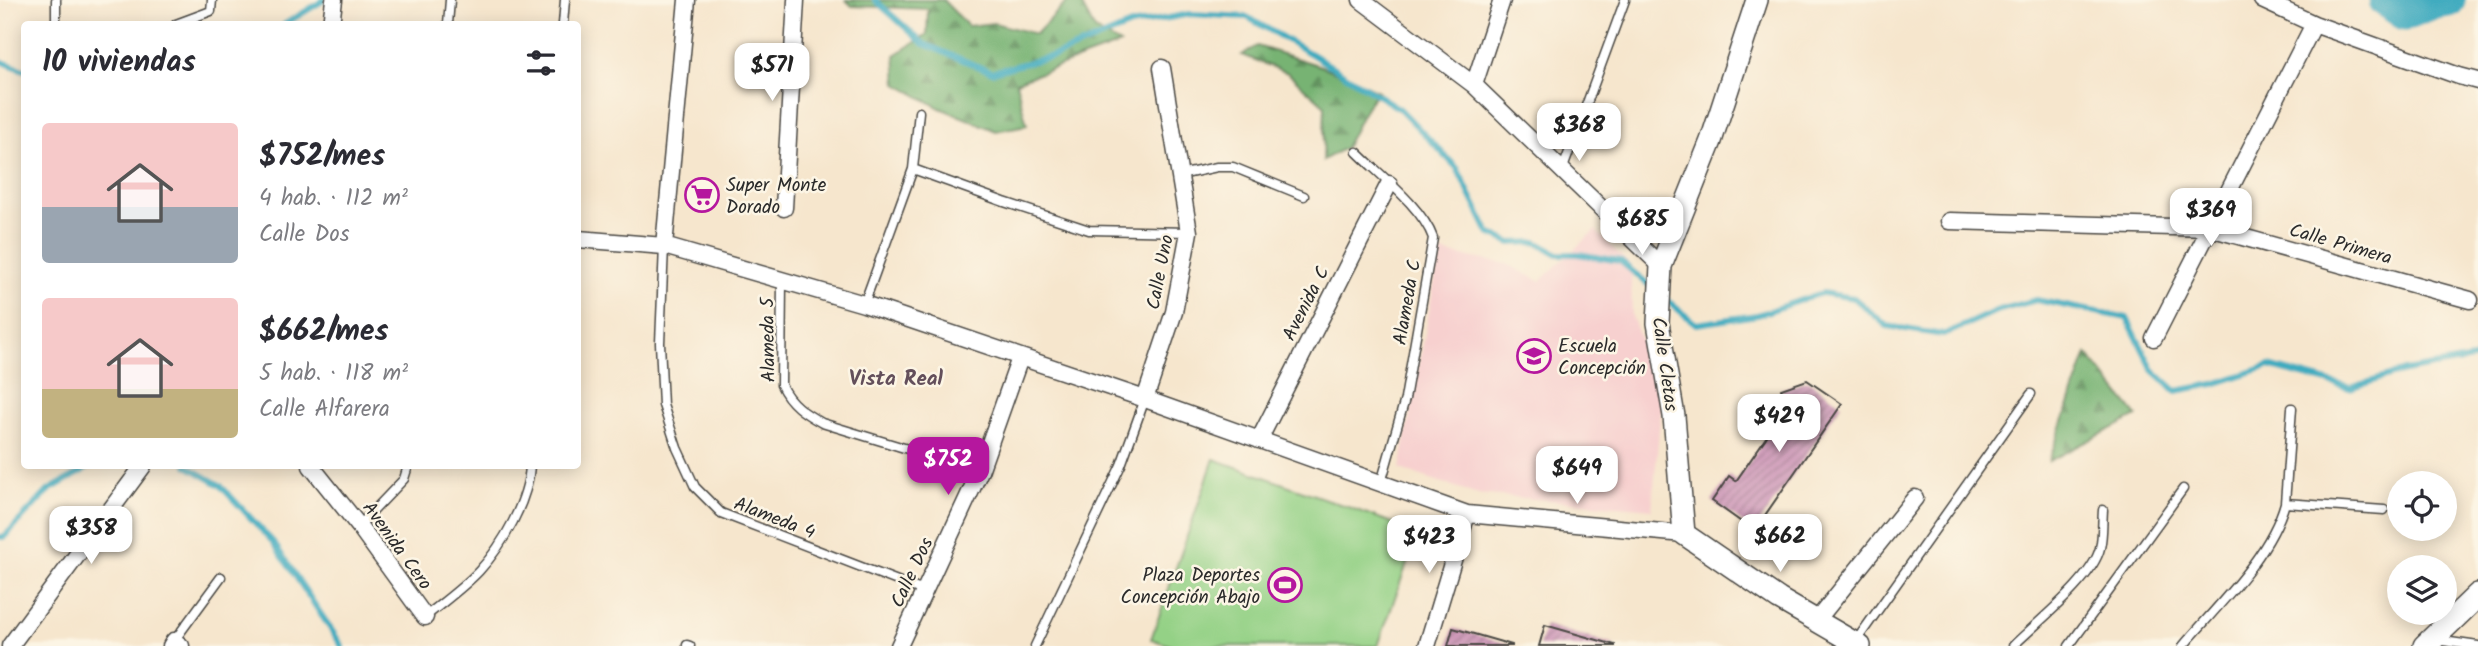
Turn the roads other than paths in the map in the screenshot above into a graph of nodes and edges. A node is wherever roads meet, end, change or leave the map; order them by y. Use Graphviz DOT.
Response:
graph roads {
  1 [pos="56,0"];
  2 [pos="212,0"];
  3 [pos="334,0"];
  4 [pos="450,0"];
  5 [pos="565,0"];
  6 [pos="687,0"];
  7 [pos="796,0"];
  8 [pos="1361,0"];
  9 [pos="1502,0"];
  10 [pos="1625,0"];
  11 [pos="1757,0"];
  12 [pos="2262,0"];
  13 [pos="56,21"];
  14 [pos="184,21"];
  15 [pos="331,21"];
  16 [pos="448,21"];
  17 [pos="563,21"];
  18 [pos="2314,24"];
  19 [pos="1162,68"];
  20 [pos="2478,81"];
  21 [pos="1474,85"];
  22 [pos="919,112"];
  23 [pos="1357,152"];
  24 [pos="914,169"];
  25 [pos="1561,172"];
  26 [pos="1180,175"];
  27 [pos="1389,184"];
  28 [pos="1304,195"];
  29 [pos="784,208"];
  30 [pos="1949,220"];
  31 [pos="2210,228"];
  32 [pos="1189,232"];
  33 [pos="581,239"];
  34 [pos="664,246"];
  35 [pos="1661,266"];
  36 [pos="782,281"];
  37 [pos="2470,300"];
  38 [pos="864,304"];
  39 [pos="2154,338"];
  40 [pos="1020,358"];
  41 [pos="2031,394"];
  42 [pos="1145,399"];
  43 [pos="2292,408"];
  44 [pos="1258,440"];
  45 [pos="141,469"];
  46 [pos="313,469"];
  47 [pos="407,469"];
  48 [pos="530,469"];
  49 [pos="980,471"];
  50 [pos="1381,483"];
  51 [pos="2183,489"];
  52 [pos="1914,498"];
  53 [pos="2285,503"];
  54 [pos="2103,510"];
  55 [pos="2384,510"];
  56 [pos="1467,514"];
  57 [pos="359,526"];
  58 [pos="1684,534"];
  59 [pos="221,577"];
  60 [pos="926,592"];
  61 [pos="2478,595"];
  62 [pos="425,617"];
  63 [pos="1817,620"];
  64 [pos="2428,643"];
  65 [pos="175,644"];
  66 [pos="1857,645"];
  67 [pos="10,646"];
  68 [pos="899,646"];
  69 [pos="1035,646"];
  70 [pos="1427,646"];
  71 [pos="2013,646"];
  72 [pos="2069,646"];
  73 [pos="2183,646"];
  74 [pos="2478,646"];
  1 -- 13 [label="lane"];
  2 -- 14 [label="lane"];
  3 -- 15 [label="street"];
  4 -- 16 [label="lane"];
  5 -- 17 [label="lane"];
  6 -- 34 [label="street"];
  7 -- 29 [label="street"];
  8 -- 21 [label="street"];
  9 -- 21 [label="street"];
  10 -- 25 [label="lane"];
  11 -- 35 [label="street, Calle Cletas"];
  12 -- 18 [label="street"];
  18 -- 20 [label="street"];
  18 -- 31 [label="street"];
  19 -- 26 [label="street, Calle Uno"];
  21 -- 25 [label="street"];
  22 -- 24 [label="lane"];
  23 -- 27 [label="lane, Alameda C"];
  24 -- 32 [label="lane"];
  24 -- 38 [label="lane"];
  25 -- 35 [label="street"];
  26 -- 28 [label="lane"];
  26 -- 32 [label="street, Calle Uno"];
  27 -- 44 [label="street, Avenida C"];
  27 -- 50 [label="lane, Alameda C"];
  30 -- 31 [label="street, Calle Primera"];
  31 -- 37 [label="street, Calle Primera"];
  31 -- 39 [label="street"];
  32 -- 42 [label="street, Calle Uno"];
  33 -- 34 [label="street"];
  34 -- 36 [label="street"];
  34 -- 60 [label="lane, Alameda 4"];
  35 -- 58 [label="street, Calle Cletas"];
  36 -- 38 [label="street"];
  36 -- 49 [label="lane, Alameda 5"];
  38 -- 40 [label="street"];
  40 -- 42 [label="street"];
  40 -- 49 [label="street, Calle Dos"];
  41 -- 66 [label="lane"];
  42 -- 44 [label="street"];
  42 -- 69 [label="lane"];
  43 -- 53 [label="lane"];
  44 -- 50 [label="street"];
  45 -- 67 [label="street"];
  46 -- 57 [label="street, Avenida Cero"];
  47 -- 57 [label="lane"];
  48 -- 62 [label="lane"];
  49 -- 60 [label="street, Calle Dos"];
  50 -- 56 [label="street"];
  51 -- 72 [label="lane"];
  52 -- 63 [label="street"];
  53 -- 55 [label="lane"];
  53 -- 73 [label="lane"];
  54 -- 71 [label="lane"];
  56 -- 58 [label="street"];
  56 -- 70 [label="street"];
  57 -- 62 [label="street, Avenida Cero"];
  58 -- 63 [label="street"];
  59 -- 65 [label="lane"];
  60 -- 68 [label="street, Calle Dos"];
  61 -- 64 [label="main road"];
  63 -- 66 [label="street"];
  64 -- 74 [label="lane"];
}
